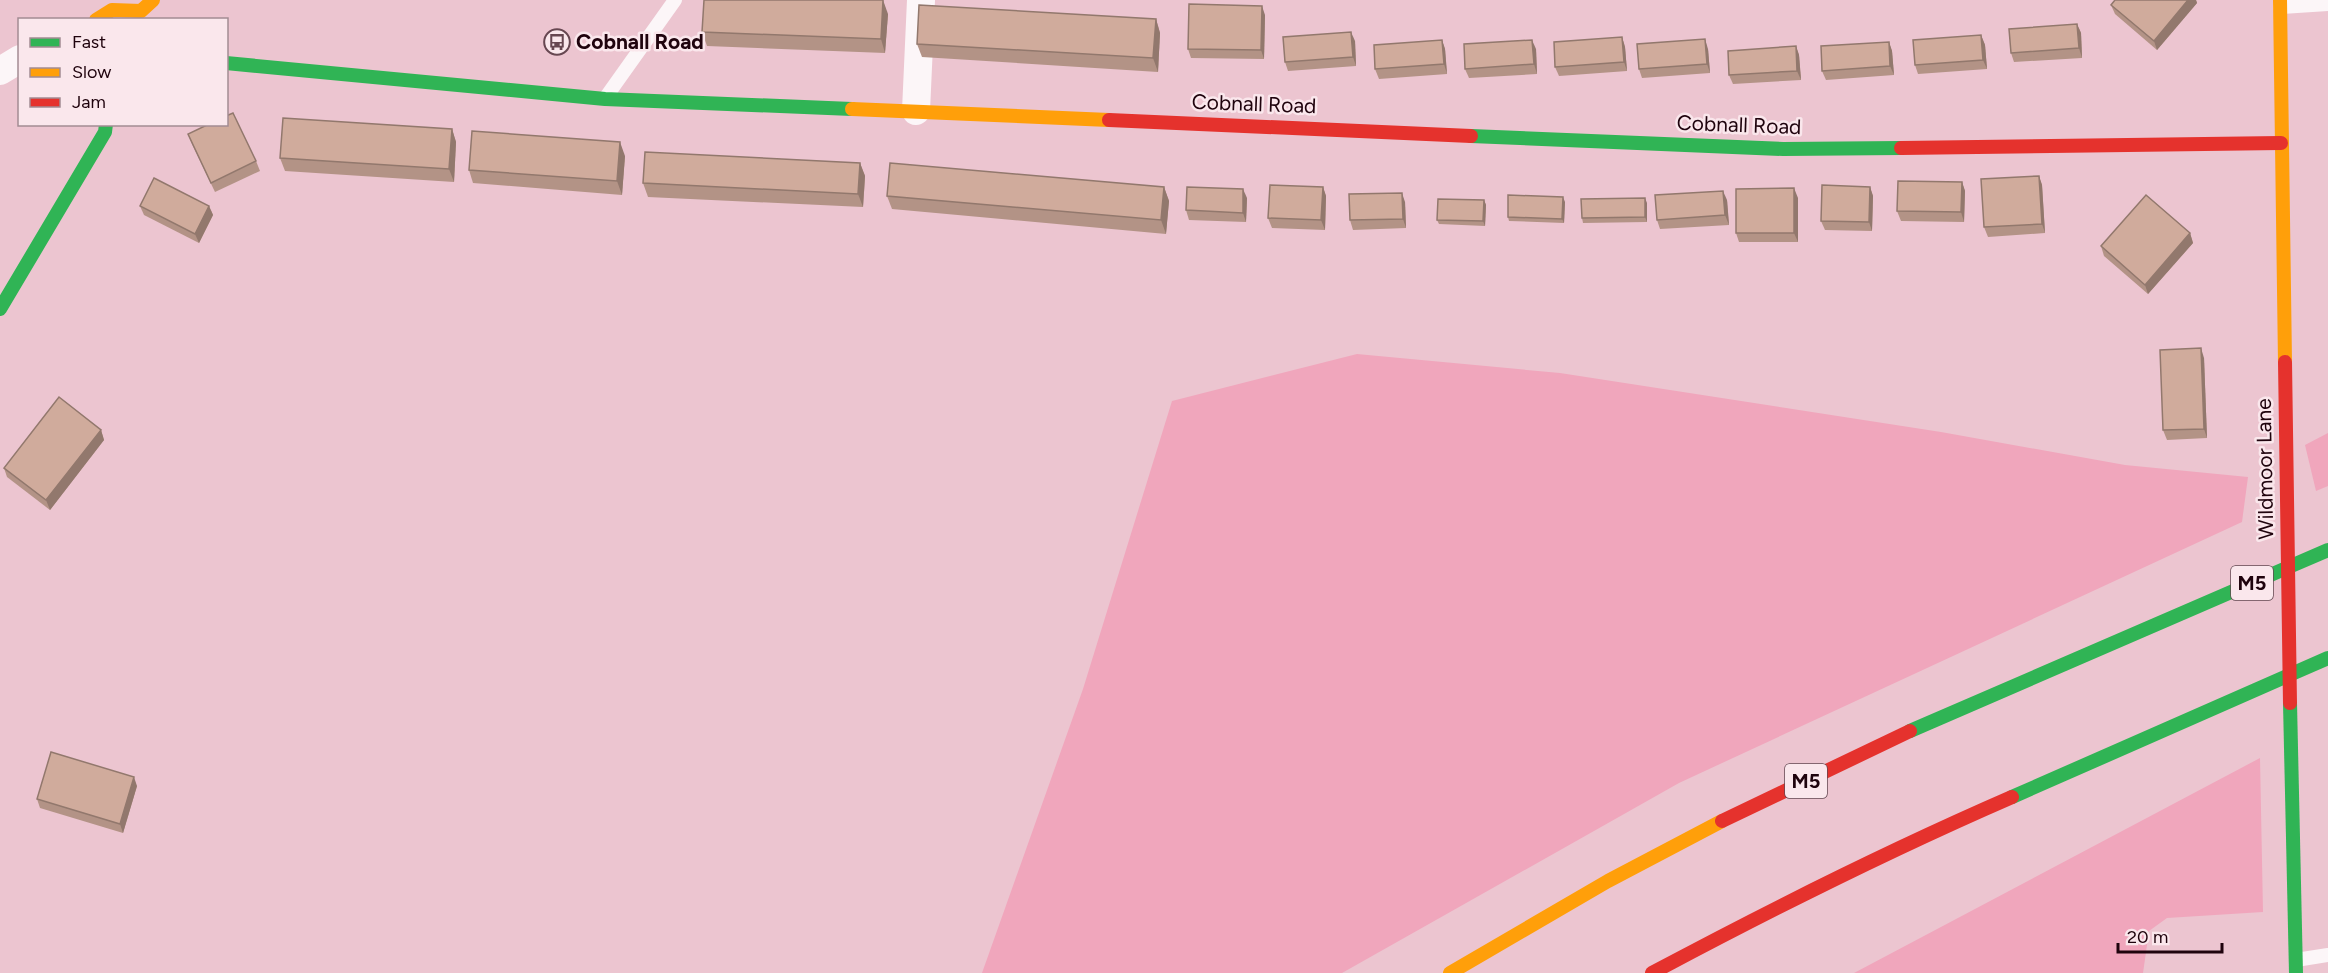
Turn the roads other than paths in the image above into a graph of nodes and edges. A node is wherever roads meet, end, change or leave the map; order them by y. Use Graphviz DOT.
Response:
graph roads {
  1 [pos="153,0"];
  2 [pos="675,0"];
  3 [pos="921,0"];
  4 [pos="2280,4"];
  5 [pos="2328,4"];
  6 [pos="145,15"];
  7 [pos="99,18"];
  8 [pos="18,59"];
  9 [pos="228,63"];
  10 [pos="0,71"];
  11 [pos="605,99"];
  12 [pos="916,111"];
  13 [pos="106,126"];
  14 [pos="2281,143"];
  15 [pos="0,309"];
  16 [pos="2328,550"];
  17 [pos="2328,658"];
  18 [pos="2328,955"];
  19 [pos="2296,966"];
  20 [pos="1450,973"];
  21 [pos="1652,973"];
  1 -- 6 [label="main road"];
  2 -- 11 [label="lane"];
  3 -- 12 [label="street"];
  4 -- 5 [label="lane"];
  4 -- 14 [label="main road, Wildmoor Lane"];
  6 -- 7 [label="main road"];
  8 -- 10 [label="street"];
  9 -- 11 [label="main road, Cobnall Road"];
  11 -- 12 [label="main road, Cobnall Road"];
  12 -- 14 [label="main road, Cobnall Road"];
  13 -- 15 [label="main road"];
  14 -- 19 [label="main road, Wildmoor Lane"];
  16 -- 20 [label="main road, M5"];
  17 -- 21 [label="main road"];
  18 -- 19 [label="lane"];
}
